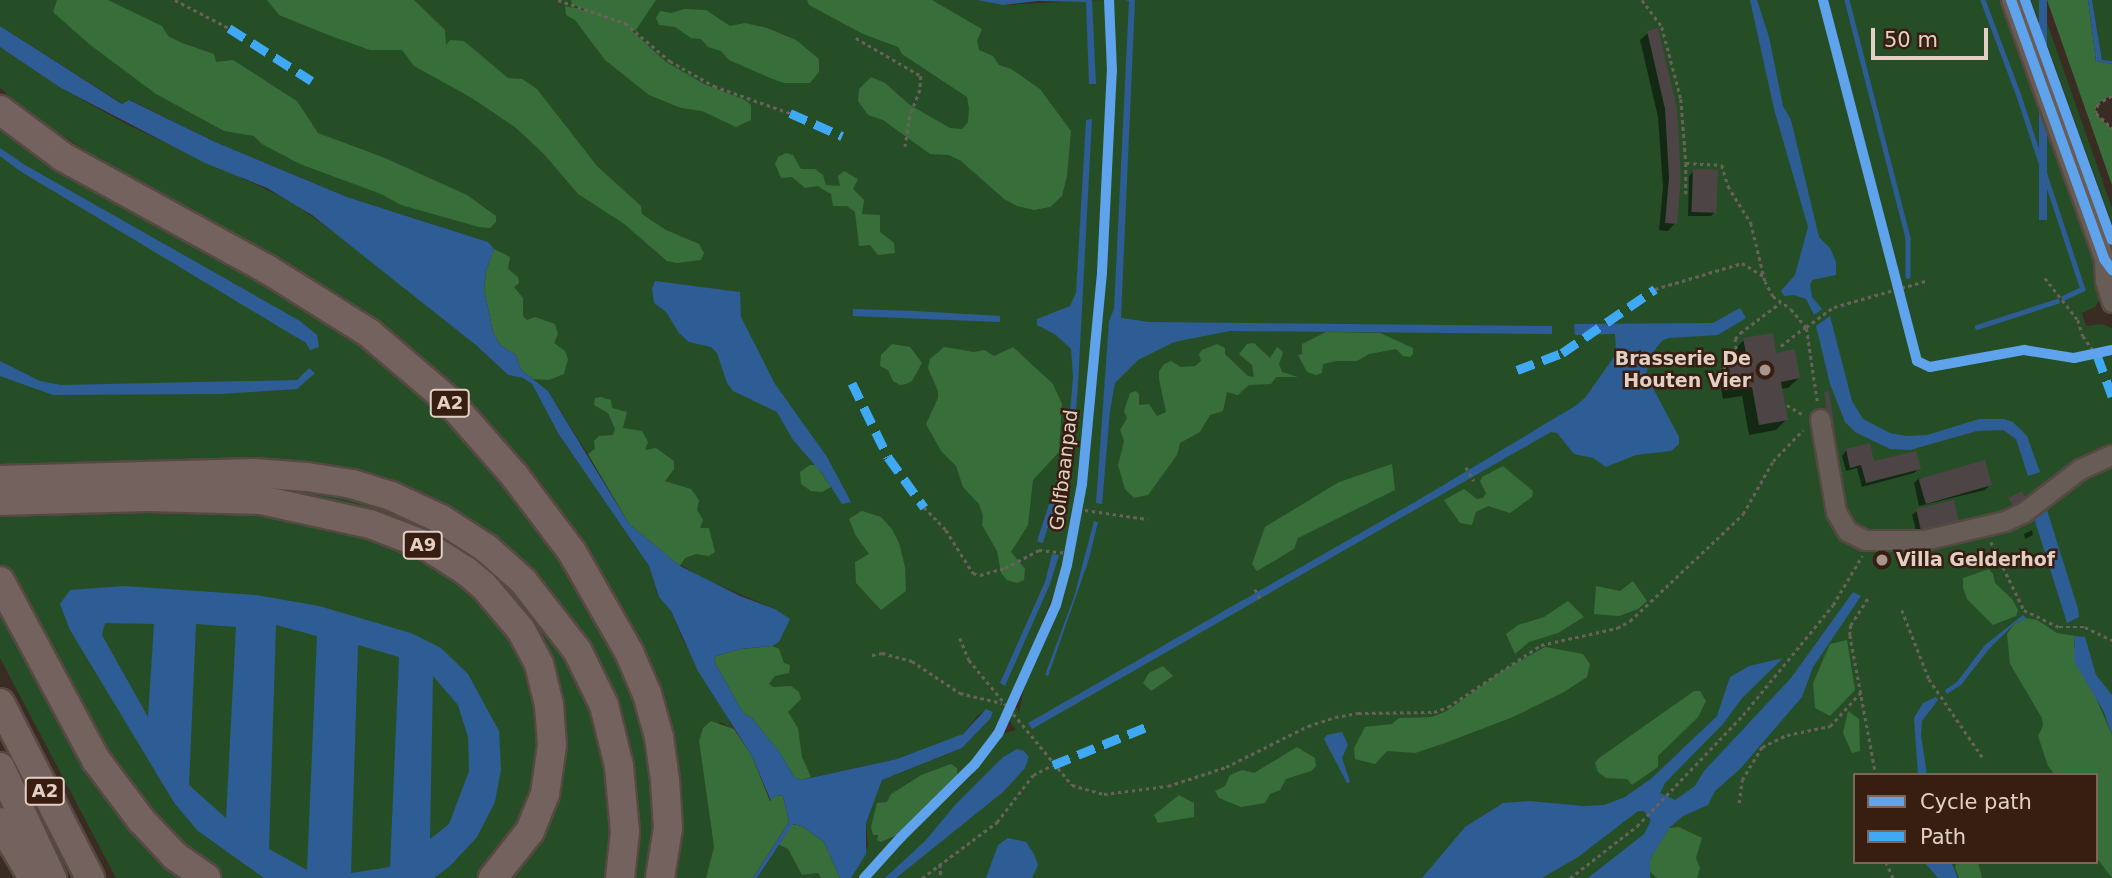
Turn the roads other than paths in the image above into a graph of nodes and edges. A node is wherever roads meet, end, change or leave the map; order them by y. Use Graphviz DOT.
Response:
graph roads {
  1 [pos="2011,0"];
  2 [pos="0,110"];
  3 [pos="2108,264"];
  4 [pos="2112,302"];
  5 [pos="1820,419"];
  6 [pos="2112,455"];
  7 [pos="11,490"];
  8 [pos="0,581"];
  9 [pos="0,704"];
  10 [pos="0,767"];
  11 [pos="0,822"];
  12 [pos="33,878"];
  13 [pos="52,878"];
  14 [pos="90,878"];
  15 [pos="206,878"];
  16 [pos="493,878"];
  17 [pos="621,878"];
  18 [pos="660,878"];
  1 -- 3 [label="street"];
  2 -- 18 [label="highway, A2"];
  3 -- 4 [label="street"];
  5 -- 6 [label="street"];
  7 -- 16 [label="highway, A9"];
  7 -- 17 [label="highway"];
  8 -- 15 [label="highway"];
  9 -- 14 [label="highway, A2"];
  10 -- 13 [label="highway, A2"];
  11 -- 12 [label="highway"];
}
